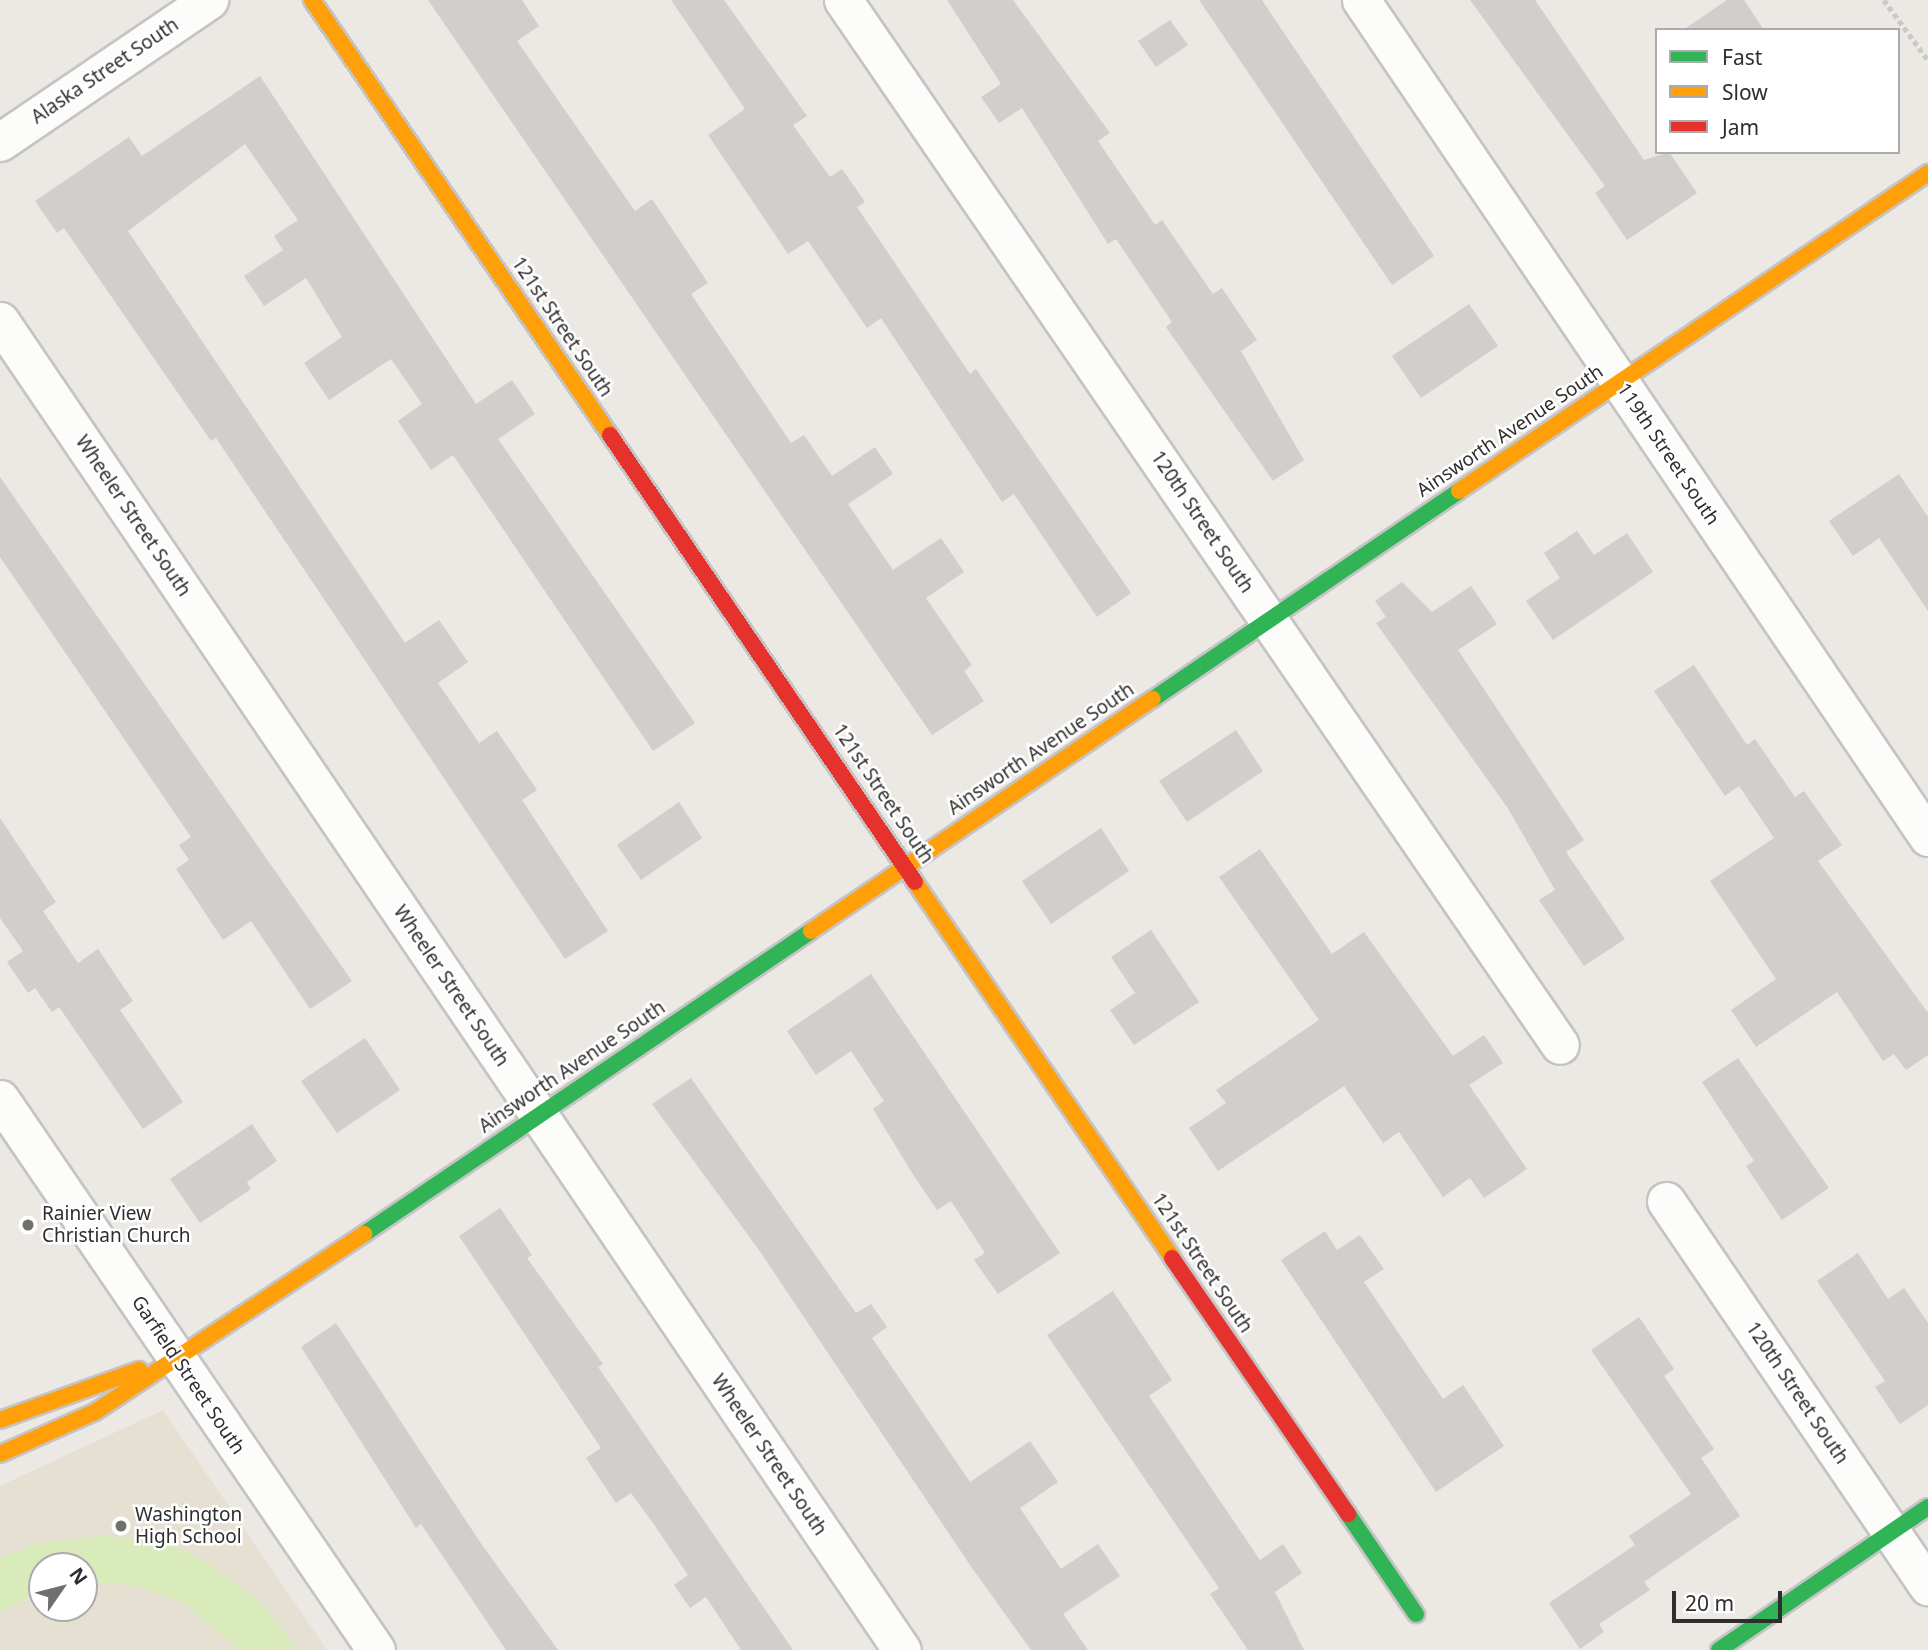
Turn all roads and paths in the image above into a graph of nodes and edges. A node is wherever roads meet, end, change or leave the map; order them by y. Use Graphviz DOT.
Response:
graph roads {
  1 [pos="209,0"];
  2 [pos="312,0"];
  3 [pos="843,0"];
  4 [pos="1361,0"];
  5 [pos="1884,0"];
  6 [pos="1928,60"];
  7 [pos="0,142"];
  8 [pos="1928,173"];
  9 [pos="0,321"];
  10 [pos="1619,382"];
  11 [pos="1269,620"];
  12 [pos="1928,838"];
  13 [pos="906,865"];
  14 [pos="1560,1045"];
  15 [pos="0,1099"];
  16 [pos="539,1115"];
  17 [pos="1666,1201"];
  18 [pos="178,1360"];
  19 [pos="0,1420"];
  20 [pos="0,1454"];
  21 [pos="1928,1507"];
  22 [pos="1892,1532"];
  23 [pos="1928,1586"];
  24 [pos="1416,1614"];
  25 [pos="376,1650"];
  26 [pos="902,1650"];
  27 [pos="1719,1650"];
  1 -- 7 [label="street, Alaska Street South"];
  2 -- 13 [label="street, 121st Street South"];
  3 -- 11 [label="street, 120th Street South"];
  4 -- 10 [label="street, 119th Street South"];
  5 -- 6 [label="path"];
  8 -- 10 [label="street, Ainsworth Avenue South"];
  9 -- 16 [label="street, Wheeler Street South"];
  10 -- 11 [label="street, Ainsworth Avenue South"];
  10 -- 12 [label="street, 119th Street South"];
  11 -- 13 [label="street, Ainsworth Avenue South"];
  11 -- 14 [label="street, 120th Street South"];
  13 -- 16 [label="street, Ainsworth Avenue South"];
  13 -- 24 [label="street, 121st Street South"];
  15 -- 18 [label="street, Garfield Street South"];
  16 -- 18 [label="street, Ainsworth Avenue South"];
  16 -- 26 [label="street, Wheeler Street South"];
  17 -- 22 [label="street, 120th Street South"];
  18 -- 19 [label="street, Ainsworth Avenue South"];
  18 -- 20 [label="street, Ainsworth Avenue South"];
  18 -- 25 [label="street, Garfield Street South"];
  21 -- 22 [label="street"];
  22 -- 23 [label="street, 120th Street South"];
  22 -- 27 [label="street"];
}
